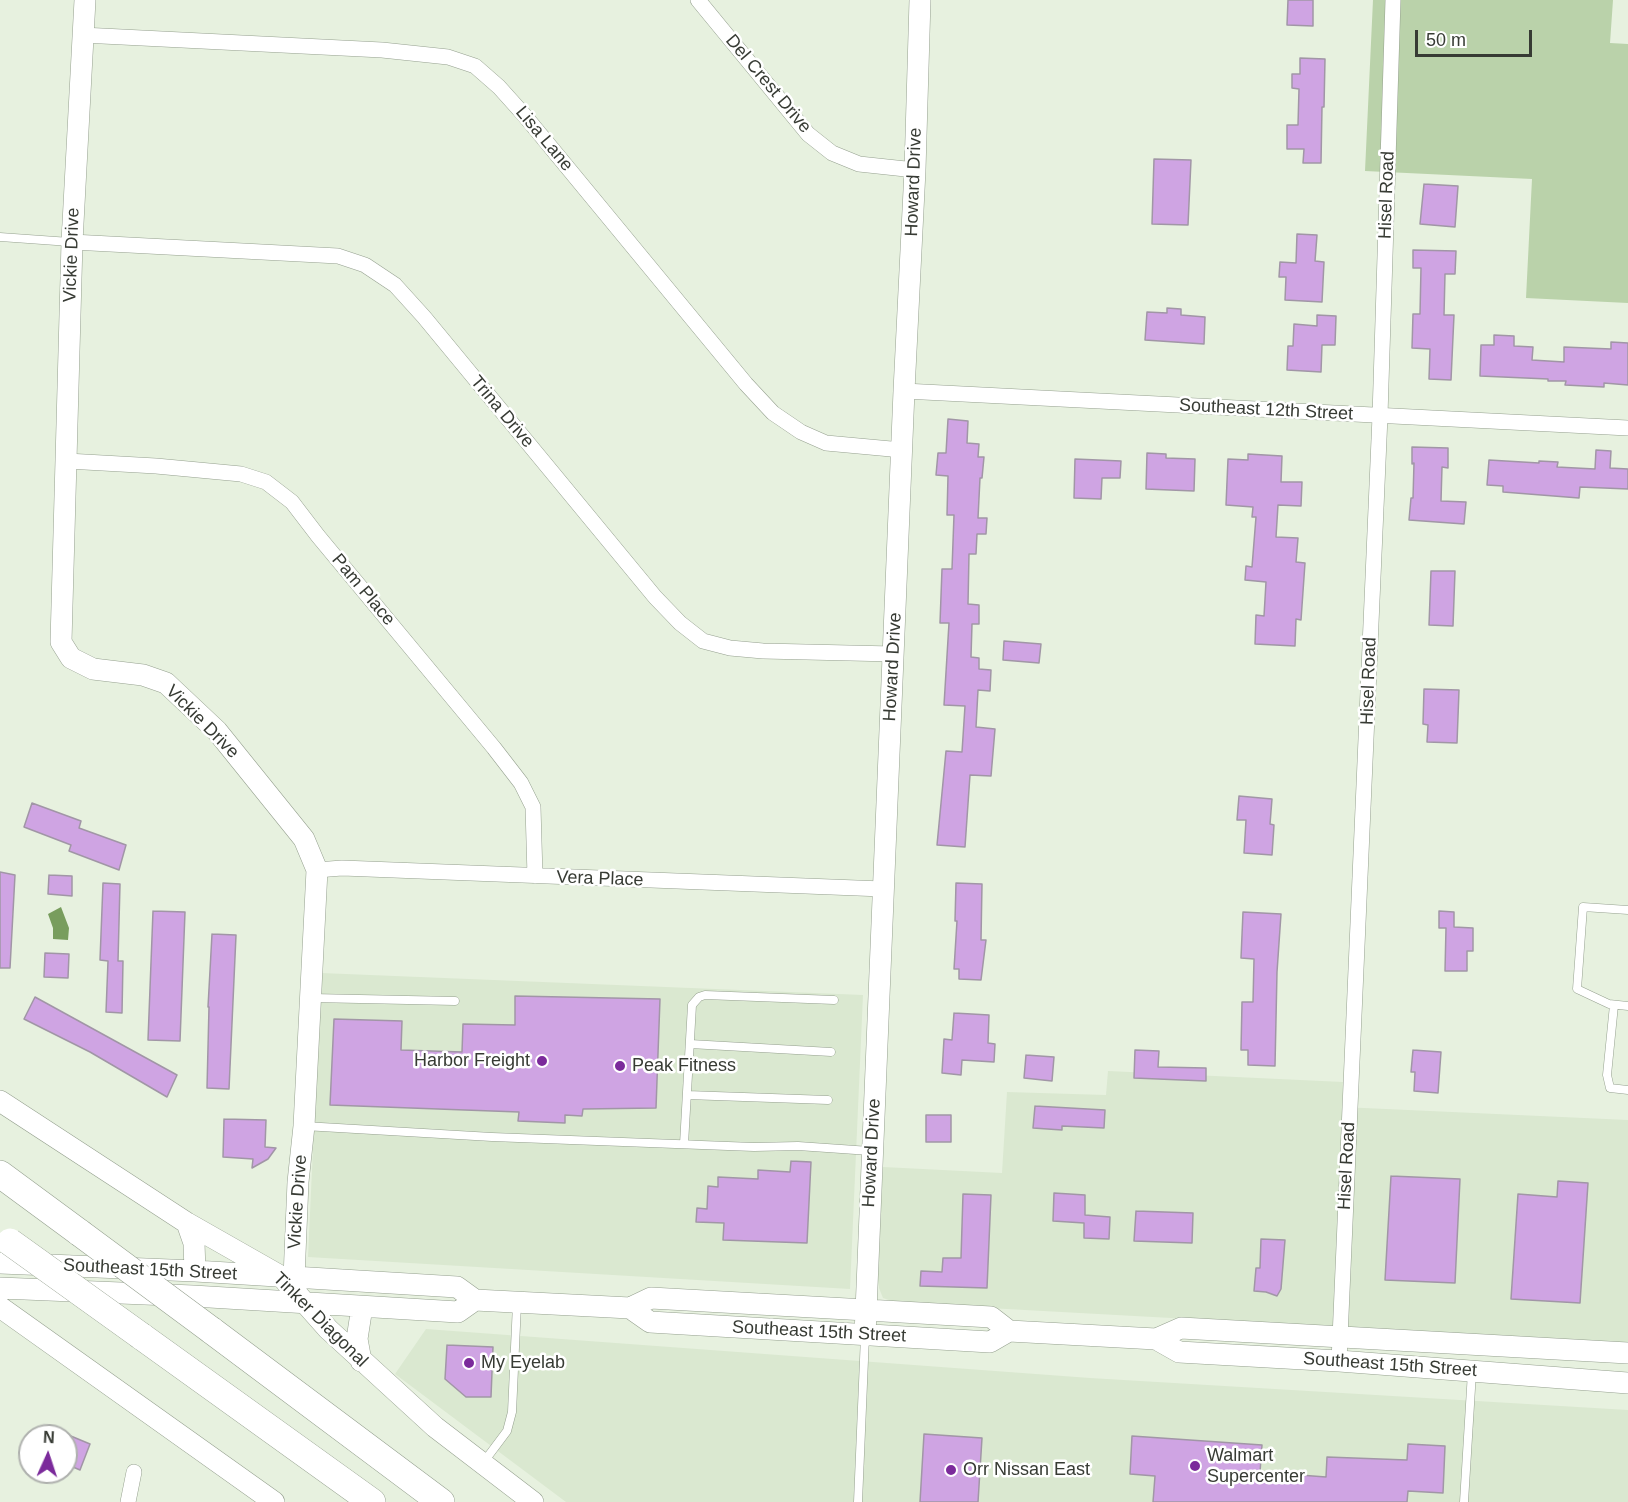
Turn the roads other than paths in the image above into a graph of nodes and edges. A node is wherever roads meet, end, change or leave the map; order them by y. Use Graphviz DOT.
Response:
graph roads {
  1 [pos="85,0"];
  2 [pos="698,0"];
  3 [pos="920,0"];
  4 [pos="1394,0"];
  5 [pos="82,35"];
  6 [pos="915,170"];
  7 [pos="0,237"];
  8 [pos="72,242"];
  9 [pos="904,391"];
  10 [pos="1380,416"];
  11 [pos="1628,428"];
  12 [pos="902,450"];
  13 [pos="67,461"];
  14 [pos="893,654"];
  15 [pos="317,870"];
  16 [pos="535,876"];
  17 [pos="883,889"];
  18 [pos="1628,910"];
  19 [pos="311,998"];
  20 [pos="834,1000"];
  21 [pos="455,1001"];
  22 [pos="1614,1005"];
  23 [pos="1628,1006"];
  24 [pos="690,1044"];
  25 [pos="831,1052"];
  26 [pos="1628,1090"];
  27 [pos="687,1095"];
  28 [pos="828,1100"];
  29 [pos="0,1101"];
  30 [pos="304,1126"];
  31 [pos="684,1144"];
  32 [pos="872,1150"];
  33 [pos="0,1174"];
  34 [pos="187,1223"];
  35 [pos="3,1247"];
  36 [pos="195,1271"];
  37 [pos="288,1278"];
  38 [pos="0,1288"];
  39 [pos="475,1300"];
  40 [pos="517,1302"];
  41 [pos="304,1303"];
  42 [pos="0,1306"];
  43 [pos="362,1307"];
  44 [pos="630,1308"];
  45 [pos="866,1311"];
  46 [pos="1009,1331"];
  47 [pos="865,1335"];
  48 [pos="1339,1337"];
  49 [pos="1155,1339"];
  50 [pos="1473,1345"];
  51 [pos="1628,1353"];
  52 [pos="361,1361"];
  53 [pos="1339,1361"];
  54 [pos="1472,1371"];
  55 [pos="1628,1383"];
  56 [pos="482,1464"];
  57 [pos="134,1472"];
  58 [pos="128,1502"];
  59 [pos="274,1502"];
  60 [pos="372,1502"];
  61 [pos="441,1502"];
  62 [pos="534,1502"];
  63 [pos="858,1502"];
  64 [pos="1464,1502"];
  1 -- 5 [label="street, Vickie Drive"];
  2 -- 6 [label="street, Del Crest Drive"];
  3 -- 6 [label="street, Howard Drive"];
  4 -- 10 [label="street, Hisel Road"];
  5 -- 8 [label="street, Vickie Drive"];
  5 -- 12 [label="street, Lisa Lane"];
  6 -- 9 [label="street, Howard Drive"];
  7 -- 8 [label="lane"];
  8 -- 13 [label="street, Vickie Drive"];
  8 -- 14 [label="street, Trina Drive"];
  9 -- 10 [label="street, Southeast 12th Street"];
  9 -- 12 [label="street, Howard Drive"];
  10 -- 11 [label="street, Southeast 12th Street"];
  10 -- 48 [label="street, Hisel Road"];
  12 -- 14 [label="street, Howard Drive"];
  13 -- 15 [label="street, Vickie Drive"];
  13 -- 16 [label="street, Pam Place"];
  14 -- 17 [label="street, Howard Drive"];
  15 -- 16 [label="street, Vera Place"];
  15 -- 19 [label="street, Vickie Drive"];
  16 -- 17 [label="street, Vera Place"];
  17 -- 32 [label="street, Howard Drive"];
  18 -- 22 [label="lane"];
  19 -- 21 [label="lane"];
  19 -- 30 [label="street, Vickie Drive"];
  20 -- 24 [label="lane"];
  22 -- 23 [label="lane"];
  22 -- 26 [label="lane"];
  24 -- 25 [label="lane"];
  24 -- 27 [label="lane"];
  27 -- 28 [label="lane"];
  27 -- 31 [label="lane"];
  29 -- 34 [label="street, Tinker Diagonal"];
  30 -- 31 [label="lane"];
  30 -- 37 [label="street, Vickie Drive"];
  31 -- 32 [label="lane"];
  32 -- 45 [label="street, Howard Drive"];
  33 -- 61 [label="highway, bridge"];
  34 -- 36 [label="street"];
  34 -- 37 [label="street, Tinker Diagonal"];
  35 -- 36 [label="street, Southeast 15th Street"];
  35 -- 60 [label="highway, bridge"];
  36 -- 37 [label="street, Southeast 15th Street"];
  37 -- 39 [label="street, Southeast 15th Street"];
  37 -- 41 [label="street, Tinker Diagonal"];
  38 -- 41 [label="street, Southeast 15th Street"];
  39 -- 40 [label="street, Southeast 15th Street"];
  39 -- 43 [label="street, Southeast 15th Street"];
  40 -- 44 [label="street, Southeast 15th Street"];
  40 -- 56 [label="lane"];
  41 -- 43 [label="street, Southeast 15th Street"];
  41 -- 52 [label="street, Tinker Diagonal"];
  42 -- 59 [label="street"];
  43 -- 52 [label="street"];
  44 -- 45 [label="street, Southeast 15th Street"];
  44 -- 47 [label="street, Southeast 15th Street"];
  45 -- 46 [label="street, Southeast 15th Street"];
  45 -- 47 [label="street, Howard Drive"];
  46 -- 47 [label="street, Southeast 15th Street"];
  46 -- 49 [label="street, Southeast 15th Street"];
  47 -- 63 [label="lane"];
  48 -- 49 [label="street, Southeast 15th Street"];
  48 -- 50 [label="street, Southeast 15th Street"];
  48 -- 53 [label="street, Hisel Road"];
  49 -- 53 [label="street, Southeast 15th Street"];
  50 -- 51 [label="street, Southeast 15th Street"];
  50 -- 54 [label="street"];
  52 -- 56 [label="street, Tinker Diagonal"];
  53 -- 54 [label="street, Southeast 15th Street"];
  54 -- 55 [label="street, Southeast 15th Street"];
  54 -- 64 [label="lane"];
  56 -- 62 [label="street, Tinker Diagonal"];
  57 -- 58 [label="street"];
}
